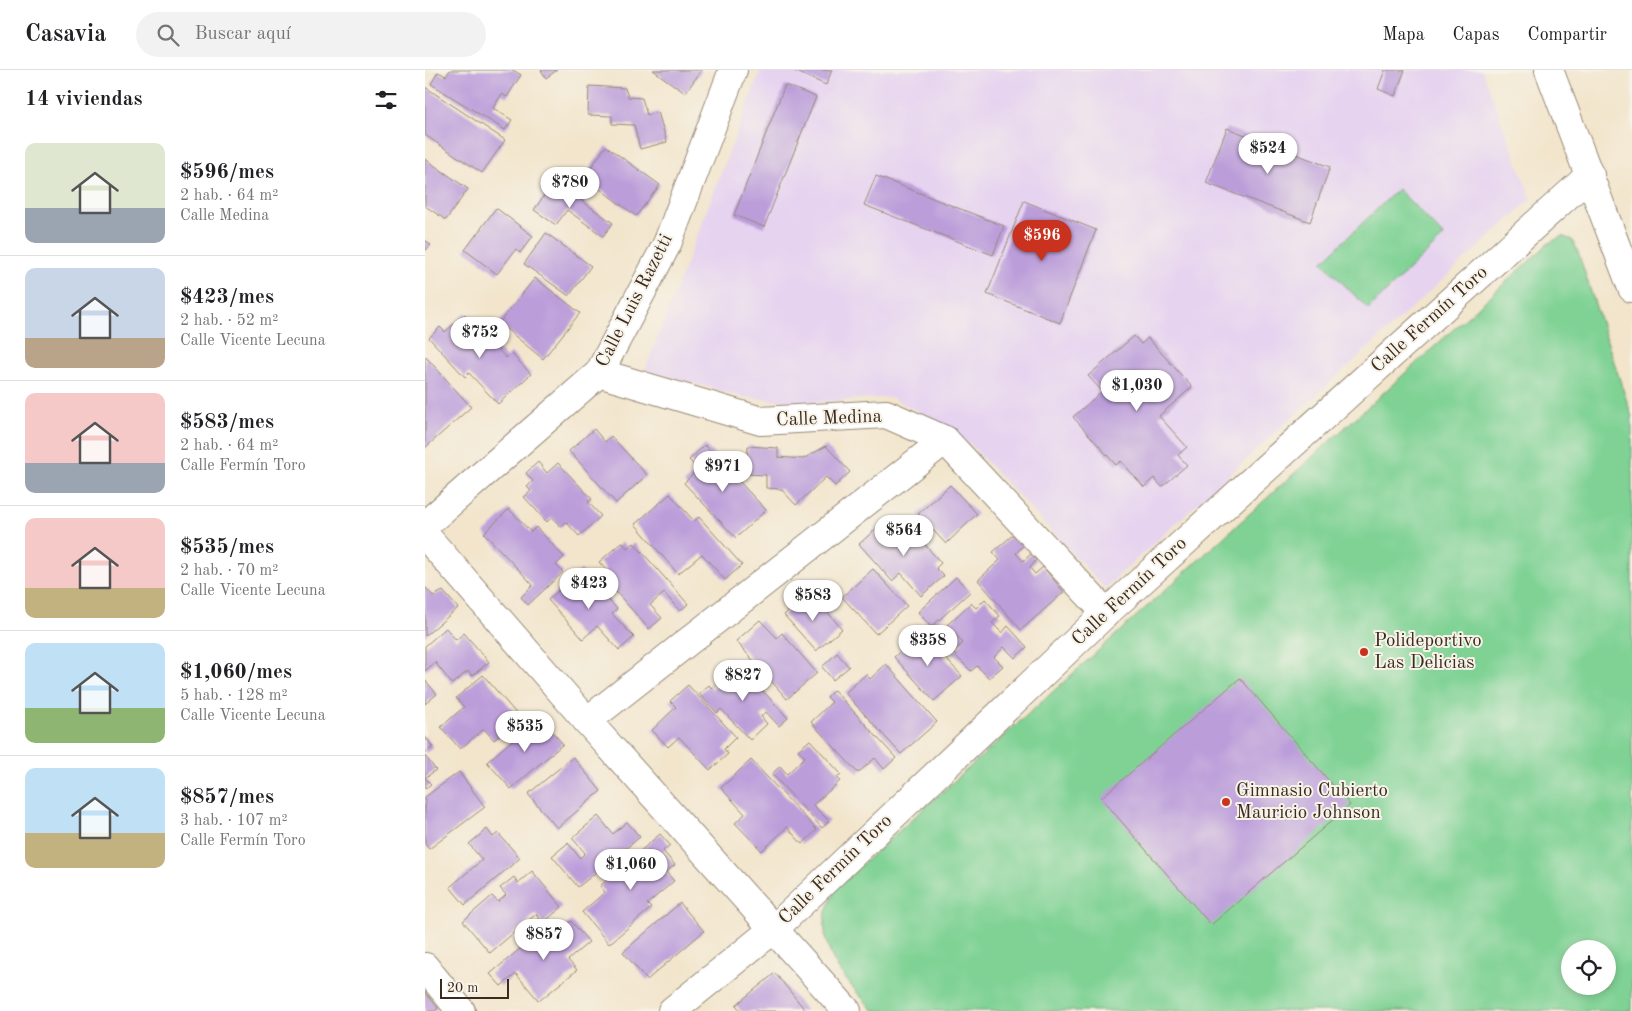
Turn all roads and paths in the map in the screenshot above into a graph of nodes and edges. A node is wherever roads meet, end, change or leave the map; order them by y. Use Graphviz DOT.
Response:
graph roads {
  1 [pos="733,70"];
  2 [pos="1549,70"];
  3 [pos="1590,175"];
  4 [pos="1632,288"];
  5 [pos="599,373"];
  6 [pos="945,440"];
  7 [pos="425,525"];
  8 [pos="425,536"];
  9 [pos="1106,613"];
  10 [pos="587,721"];
  11 [pos="775,928"];
  12 [pos="425,967"];
  13 [pos="461,1011"];
  14 [pos="672,1011"];
  15 [pos="847,1011"];
  1 -- 5 [label="street, Calle Luis Razetti"];
  2 -- 3 [label="street"];
  3 -- 4 [label="street"];
  3 -- 9 [label="street, Calle Fermín Toro"];
  5 -- 6 [label="street, Calle Medina"];
  5 -- 7 [label="street, Calle Luis Razetti"];
  6 -- 9 [label="street, Calle Medina"];
  6 -- 10 [label="street"];
  8 -- 10 [label="street"];
  9 -- 11 [label="street, Calle Fermín Toro"];
  10 -- 11 [label="street"];
  11 -- 14 [label="street, Calle Fermín Toro"];
  11 -- 15 [label="street"];
  12 -- 13 [label="street"];
}
